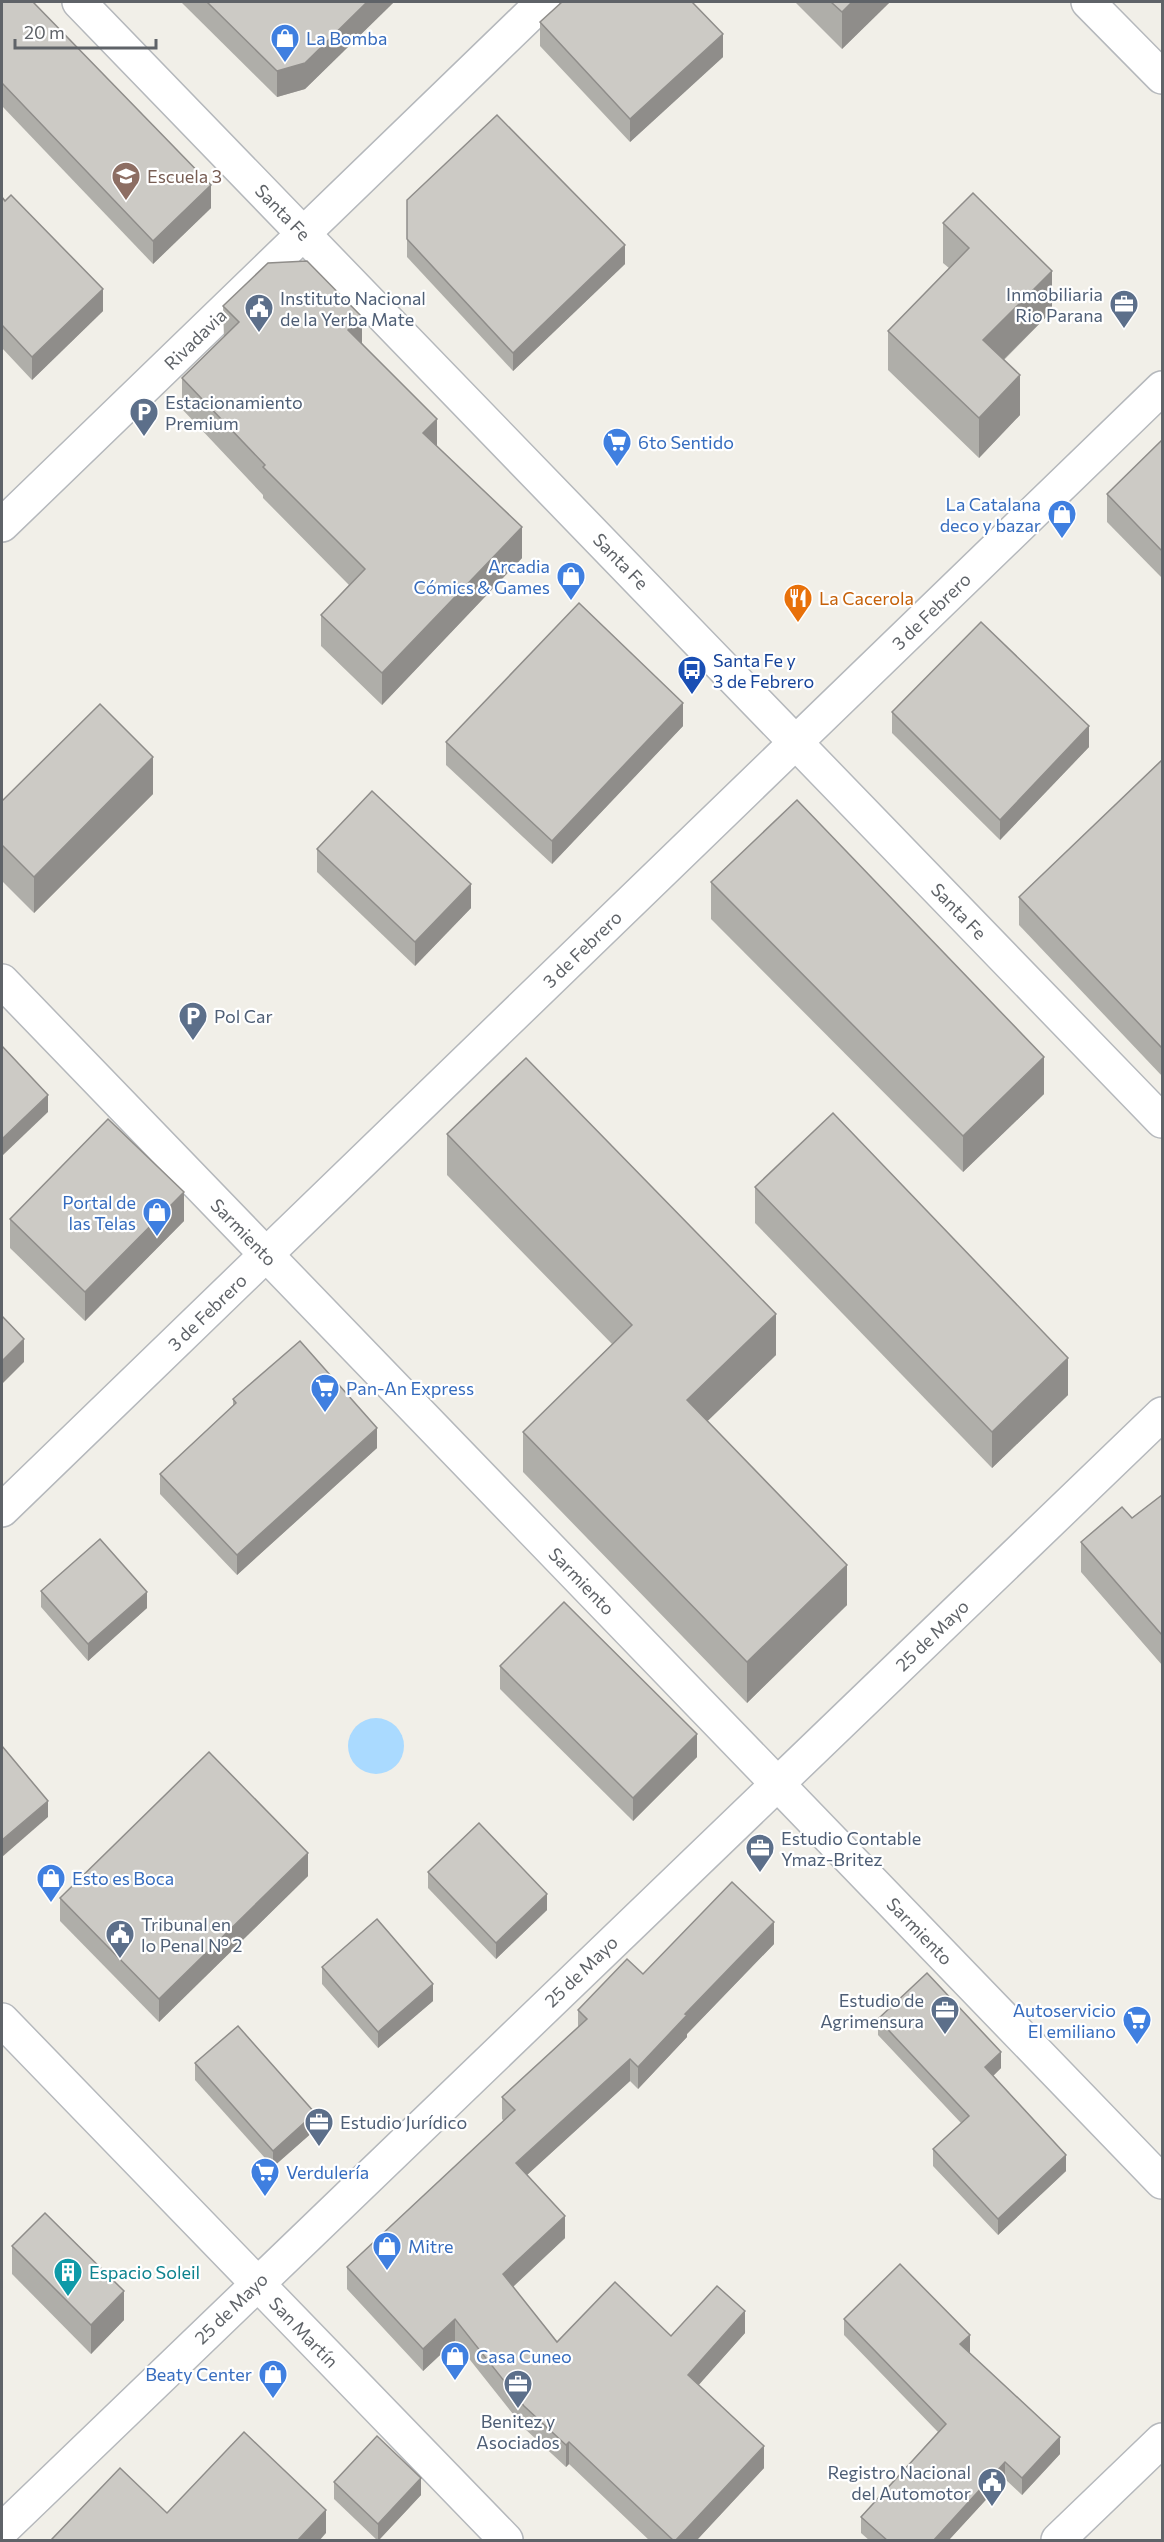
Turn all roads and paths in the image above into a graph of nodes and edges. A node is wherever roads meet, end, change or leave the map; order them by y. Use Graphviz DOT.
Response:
graph roads {
  1 [pos="80,2"];
  2 [pos="543,2"];
  3 [pos="1088,2"];
  4 [pos="1162,77"];
  5 [pos="304,233"];
  6 [pos="1162,388"];
  7 [pos="2,525"];
  8 [pos="796,742"];
  9 [pos="2,981"];
  10 [pos="1162,1121"];
  11 [pos="266,1254"];
  12 [pos="1162,1414"];
  13 [pos="2,1510"];
  14 [pos="776,1783"];
  15 [pos="2,2020"];
  16 [pos="1162,2182"];
  17 [pos="257,2283"];
  18 [pos="1162,2440"];
  19 [pos="2,2530"];
  20 [pos="506,2541"];
  21 [pos="1058,2541"];
  1 -- 5 [label="street, Santa Fe"];
  2 -- 5 [label="street, Rivadavia"];
  3 -- 4 [label="street"];
  5 -- 7 [label="street, Rivadavia"];
  5 -- 8 [label="street, Santa Fe"];
  6 -- 8 [label="street, 3 de Febrero"];
  8 -- 10 [label="street, Santa Fe"];
  8 -- 11 [label="street, 3 de Febrero"];
  9 -- 11 [label="street, Sarmiento"];
  11 -- 13 [label="street, 3 de Febrero"];
  11 -- 14 [label="street, Sarmiento"];
  12 -- 14 [label="street, 25 de Mayo"];
  14 -- 16 [label="street, Sarmiento"];
  14 -- 17 [label="street, 25 de Mayo"];
  15 -- 17 [label="street, San Martín"];
  17 -- 19 [label="street, 25 de Mayo"];
  17 -- 20 [label="street, San Martín"];
  18 -- 21 [label="street"];
}
